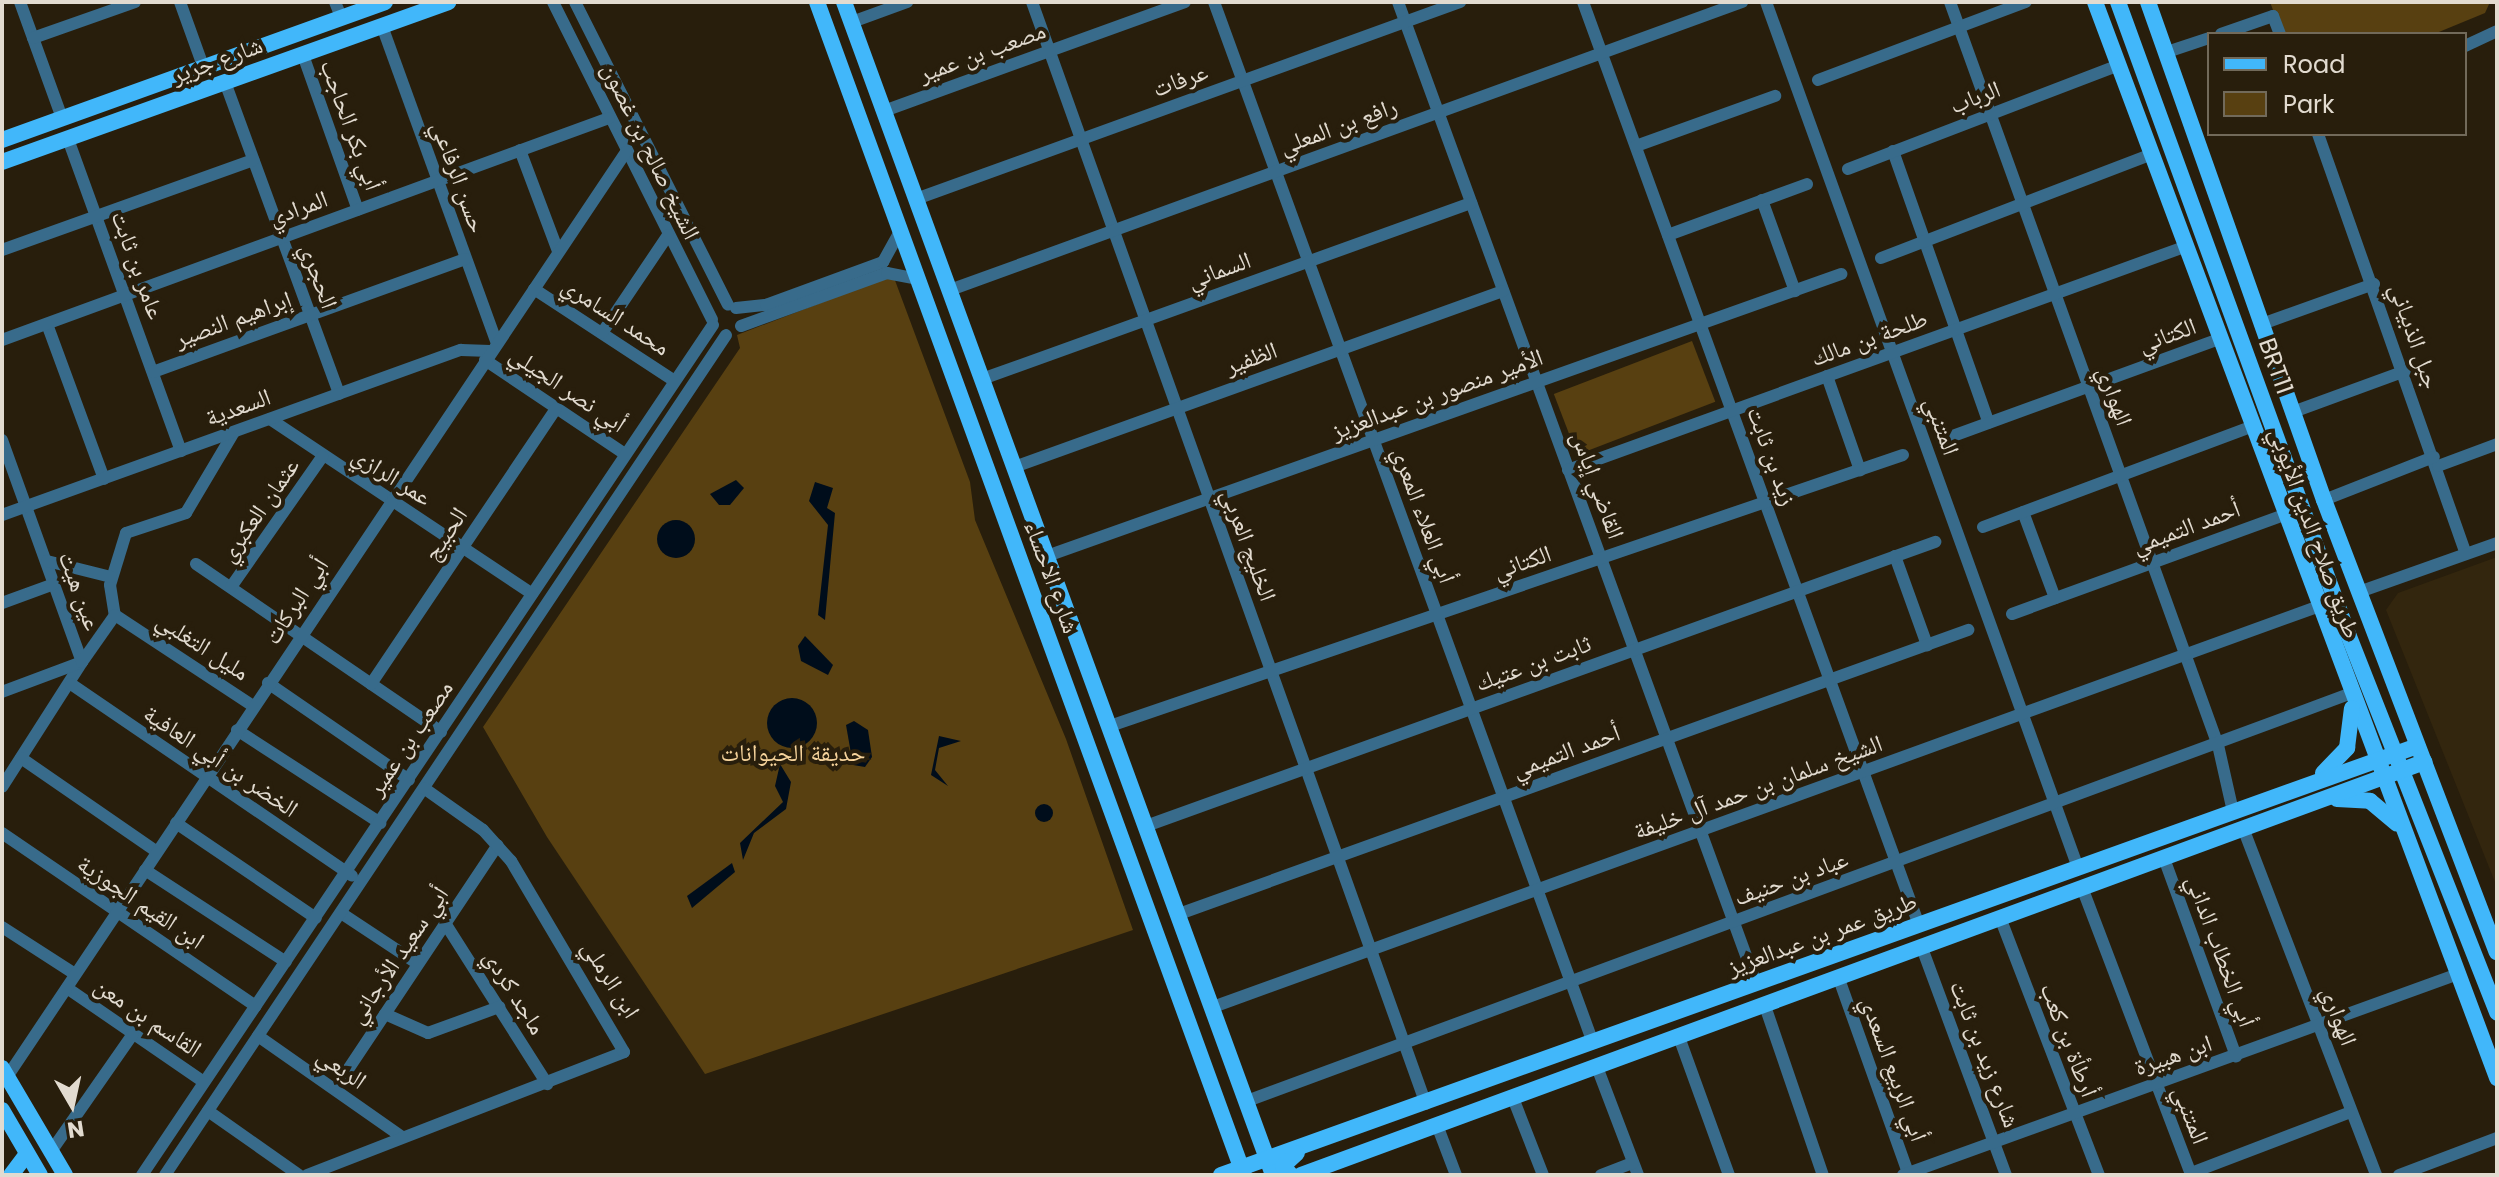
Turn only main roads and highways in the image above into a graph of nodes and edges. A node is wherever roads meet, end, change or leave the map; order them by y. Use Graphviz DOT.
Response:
graph roads {
  1 [pos="385,2"];
  2 [pos="448,2"];
  3 [pos="817,2"];
  4 [pos="844,2"];
  5 [pos="2095,2"];
  6 [pos="2118,2"];
  7 [pos="2148,2"];
  8 [pos="338,10"];
  9 [pos="2,140"];
  10 [pos="2,162"];
  11 [pos="2350,698"];
  12 [pos="2417,746"];
  13 [pos="2394,754"];
  14 [pos="2376,760"];
  15 [pos="2424,762"];
  16 [pos="2401,771"];
  17 [pos="2383,778"];
  18 [pos="2313,780"];
  19 [pos="2320,800"];
  20 [pos="2405,832"];
  21 [pos="2497,952"];
  22 [pos="2497,1013"];
  23 [pos="5,1073"];
  24 [pos="2497,1078"];
  25 [pos="2,1110"];
  26 [pos="1260,1137"];
  27 [pos="1233,1142"];
  28 [pos="1301,1149"];
  29 [pos="27,1154"];
  30 [pos="1271,1168"];
  31 [pos="64,1173"];
  32 [pos="1239,1173"];
  33 [pos="11,1175"];
  34 [pos="40,1175"];
  35 [pos="1222,1175"];
  36 [pos="1291,1175"];
  37 [pos="1300,1175"];
  1 -- 8 [label="main road, شارع جرير"];
  2 -- 10 [label="main road, شارع جرير"];
  3 -- 27 [label="main road, شارع الاحساء"];
  4 -- 26 [label="main road, شارع الاحساء"];
  5 -- 11 [label="main road, طريق صلاح الدين الأيوبي"];
  6 -- 13 [label="main road, BRT11"];
  7 -- 12 [label="main road, طريق صلاح الدين الأيوبي"];
  8 -- 9 [label="main road, شارع جرير"];
  11 -- 14 [label="main road, طريق صلاح الدين الأيوبي"];
  11 -- 18 [label="main road"];
  12 -- 13 [label="main road, طريق عمر بن عبدالعزيز"];
  12 -- 15 [label="main road, طريق صلاح الدين الأيوبي"];
  13 -- 14 [label="main road, طريق عمر بن عبدالعزيز"];
  13 -- 16 [label="main road, BRT11"];
  14 -- 17 [label="main road, طريق صلاح الدين الأيوبي"];
  14 -- 18 [label="main road, طريق عمر بن عبدالعزيز"];
  15 -- 16 [label="main road, طريق عمر بن عبدالعزيز"];
  15 -- 21 [label="main road, طريق صلاح الدين الأيوبي"];
  16 -- 17 [label="main road, طريق عمر بن عبدالعزيز"];
  16 -- 22 [label="main road, BRT11"];
  17 -- 19 [label="main road, طريق عمر بن عبدالعزيز"];
  17 -- 20 [label="main road, طريق صلاح الدين الأيوبي"];
  18 -- 28 [label="main road, طريق عمر بن عبدالعزيز"];
  19 -- 20 [label="main road"];
  19 -- 37 [label="main road, طريق عمر بن عبدالعزيز"];
  20 -- 24 [label="main road, طريق صلاح الدين الأيوبي"];
  23 -- 31 [label="main road"];
  25 -- 29 [label="main road"];
  26 -- 27 [label="main road"];
  26 -- 30 [label="main road, شارع الاحساء"];
  27 -- 32 [label="main road, شارع الاحساء"];
  28 -- 30 [label="main road, طريق عمر بن عبدالعزيز"];
  28 -- 36 [label="main road"];
  29 -- 33 [label="main road"];
  29 -- 34 [label="main road"];
  30 -- 32 [label="main road, طريق عمر بن عبدالعزيز"];
  32 -- 35 [label="main road, طريق عمر بن عبدالعزيز"];
}
